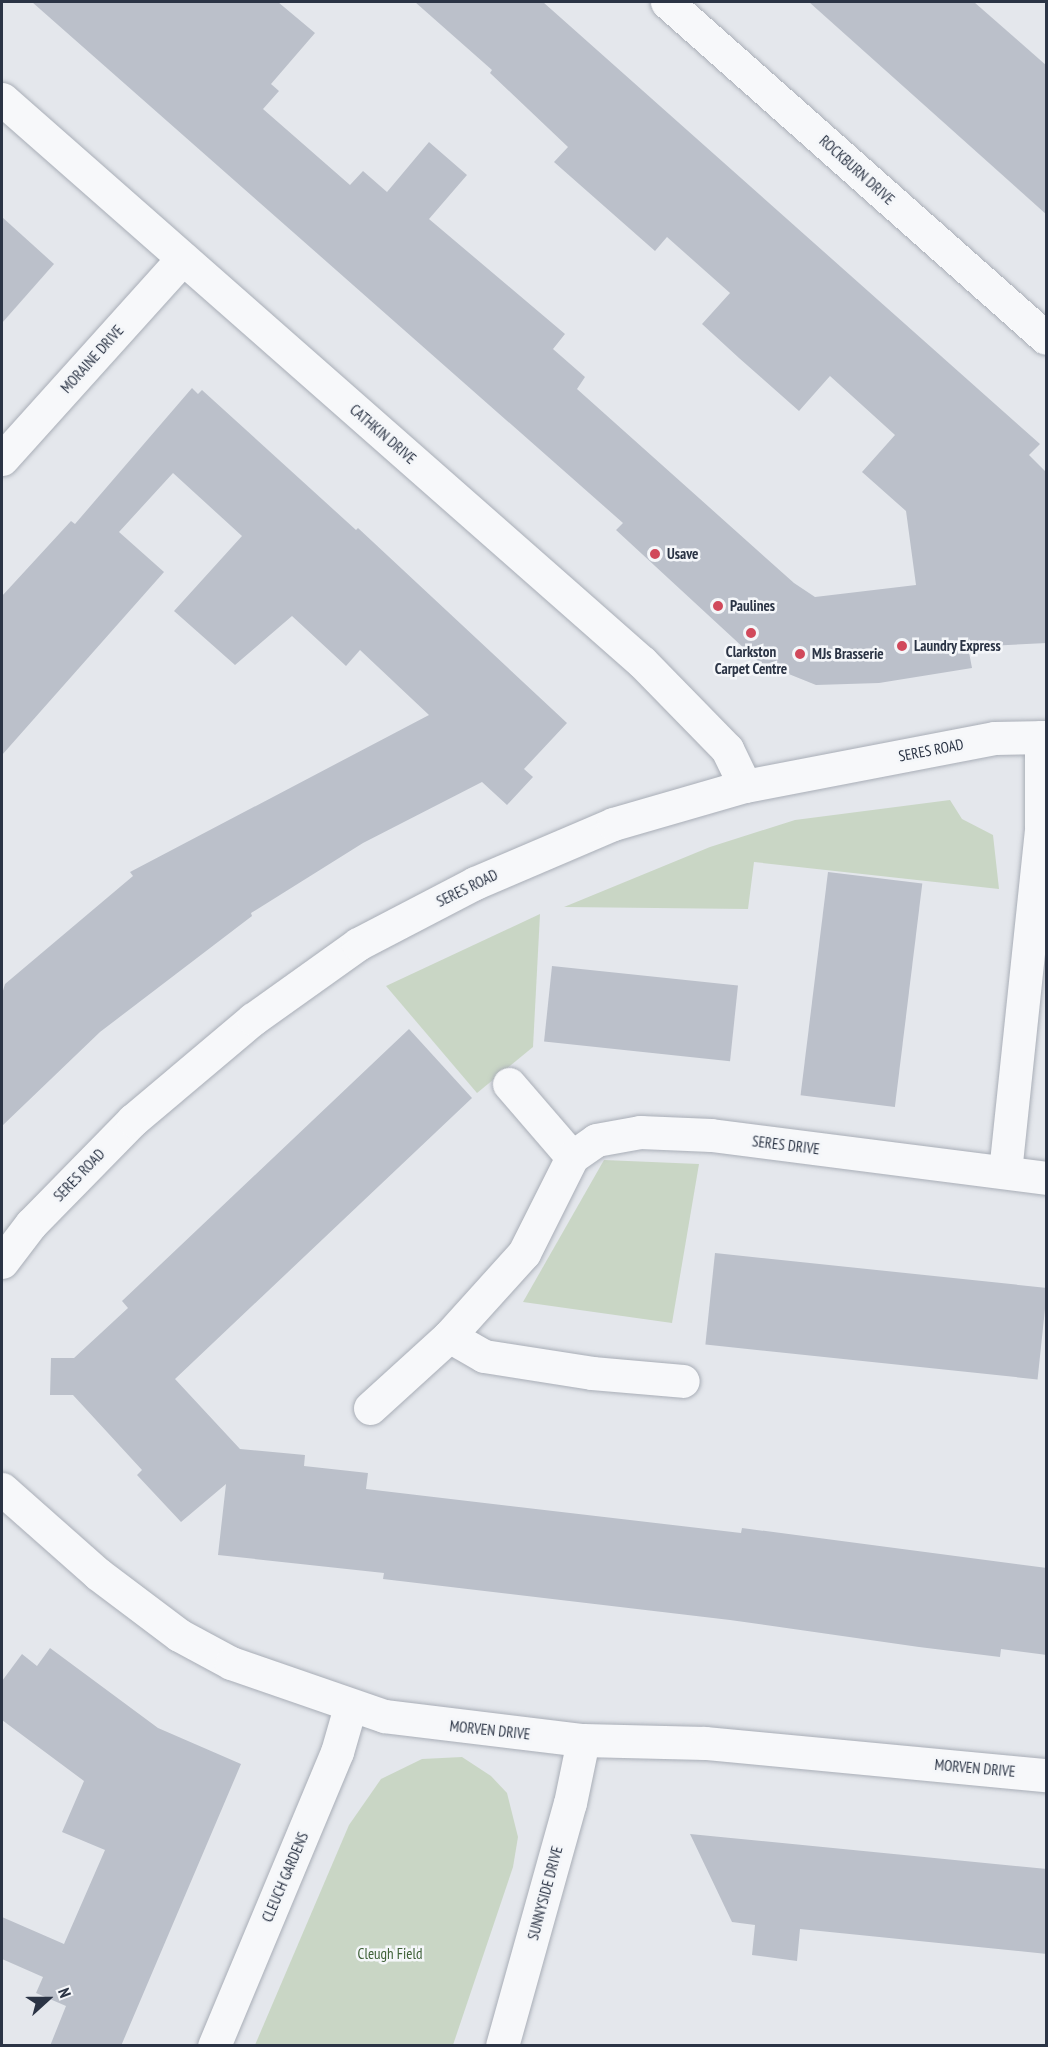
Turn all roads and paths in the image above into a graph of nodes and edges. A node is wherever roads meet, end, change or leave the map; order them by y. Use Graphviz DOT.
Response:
graph roads {
  1 [pos="667,2"];
  2 [pos="2,99"];
  3 [pos="183,258"];
  4 [pos="1047,338"];
  5 [pos="2,459"];
  6 [pos="1044,737"];
  7 [pos="746,786"];
  8 [pos="510,1084"];
  9 [pos="572,1157"];
  10 [pos="1005,1172"];
  11 [pos="1047,1178"];
  12 [pos="2,1262"];
  13 [pos="449,1336"];
  14 [pos="682,1381"];
  15 [pos="370,1408"];
  16 [pos="2,1489"];
  17 [pos="350,1707"];
  18 [pos="583,1740"];
  19 [pos="1047,1775"];
  20 [pos="214,2046"];
  21 [pos="502,2046"];
  1 -- 4 [label="street, ROCKBURN DRIVE"];
  2 -- 3 [label="street, CATHKIN DRIVE"];
  3 -- 5 [label="street, MORAINE DRIVE"];
  3 -- 7 [label="street, CATHKIN DRIVE"];
  6 -- 7 [label="street, SERES ROAD"];
  6 -- 10 [label="street"];
  7 -- 12 [label="street, SERES ROAD"];
  8 -- 9 [label="street"];
  9 -- 10 [label="street, SERES DRIVE"];
  9 -- 13 [label="street, SERES DRIVE"];
  10 -- 11 [label="street, SERES DRIVE"];
  13 -- 14 [label="street"];
  13 -- 15 [label="street, SERES DRIVE"];
  16 -- 17 [label="street, MORVEN DRIVE"];
  17 -- 18 [label="street, MORVEN DRIVE"];
  17 -- 20 [label="street, CLEUCH GARDENS"];
  18 -- 19 [label="street, MORVEN DRIVE"];
  18 -- 21 [label="street, SUNNYSIDE DRIVE"];
}
